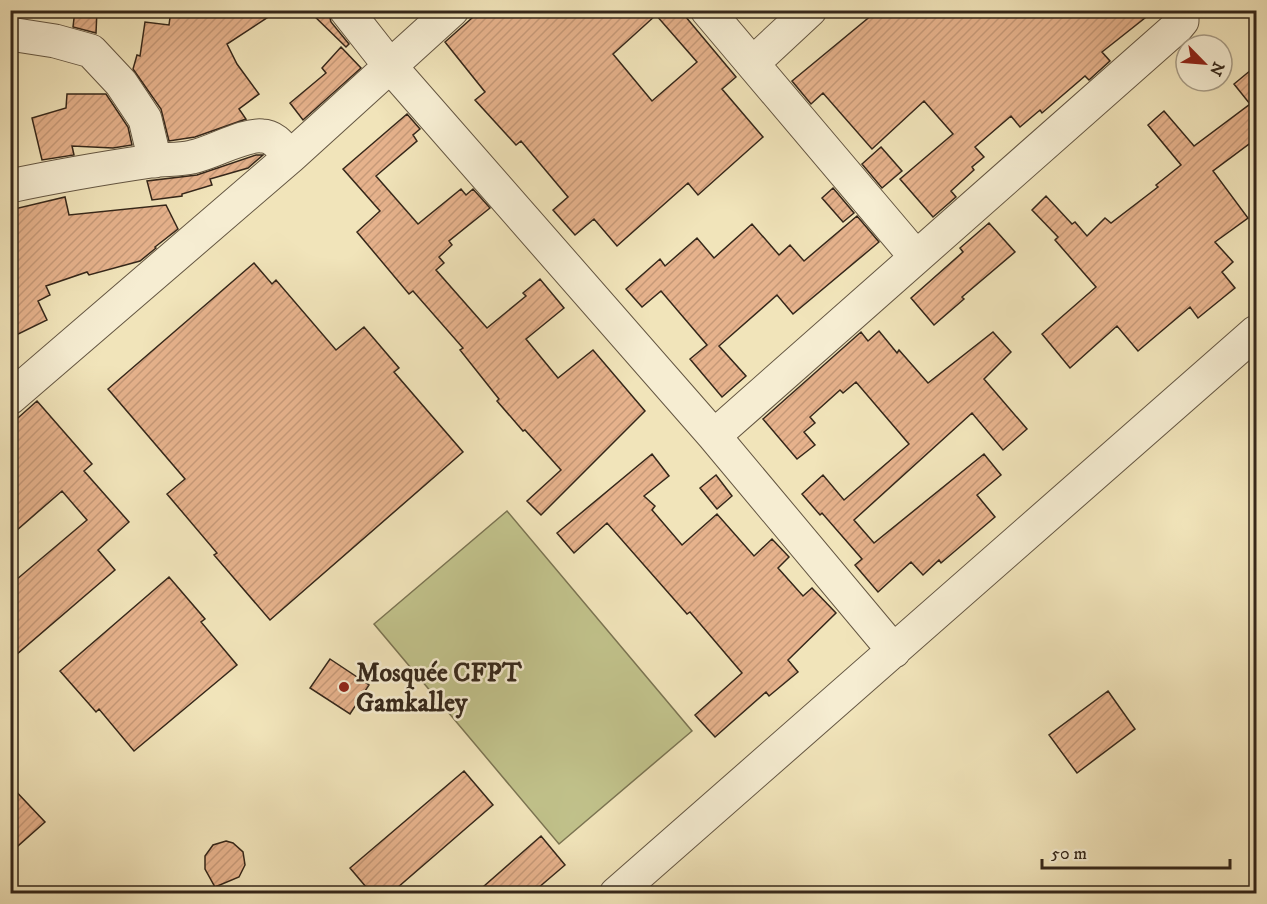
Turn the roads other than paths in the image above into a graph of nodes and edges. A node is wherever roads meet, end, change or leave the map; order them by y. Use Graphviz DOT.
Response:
graph roads {
  1 [pos="346,10"];
  2 [pos="452,10"];
  3 [pos="707,10"];
  4 [pos="810,10"];
  5 [pos="1182,10"];
  6 [pos="10,34"];
  7 [pos="753,63"];
  8 [pos="390,66"];
  9 [pos="290,158"];
  10 [pos="155,160"];
  11 [pos="10,186"];
  12 [pos="916,257"];
  13 [pos="1257,332"];
  14 [pos="10,398"];
  15 [pos="714,436"];
  16 [pos="894,651"];
  17 [pos="616,894"];
  1 -- 8 [label="street"];
  2 -- 8 [label="street"];
  3 -- 7 [label="street"];
  4 -- 7 [label="street"];
  5 -- 12 [label="street"];
  6 -- 10 [label="street"];
  7 -- 12 [label="street"];
  8 -- 9 [label="street"];
  8 -- 15 [label="street"];
  9 -- 10 [label="street"];
  9 -- 14 [label="street"];
  10 -- 11 [label="street"];
  12 -- 15 [label="street"];
  13 -- 16 [label="street"];
  15 -- 16 [label="street"];
  16 -- 17 [label="street"];
}
